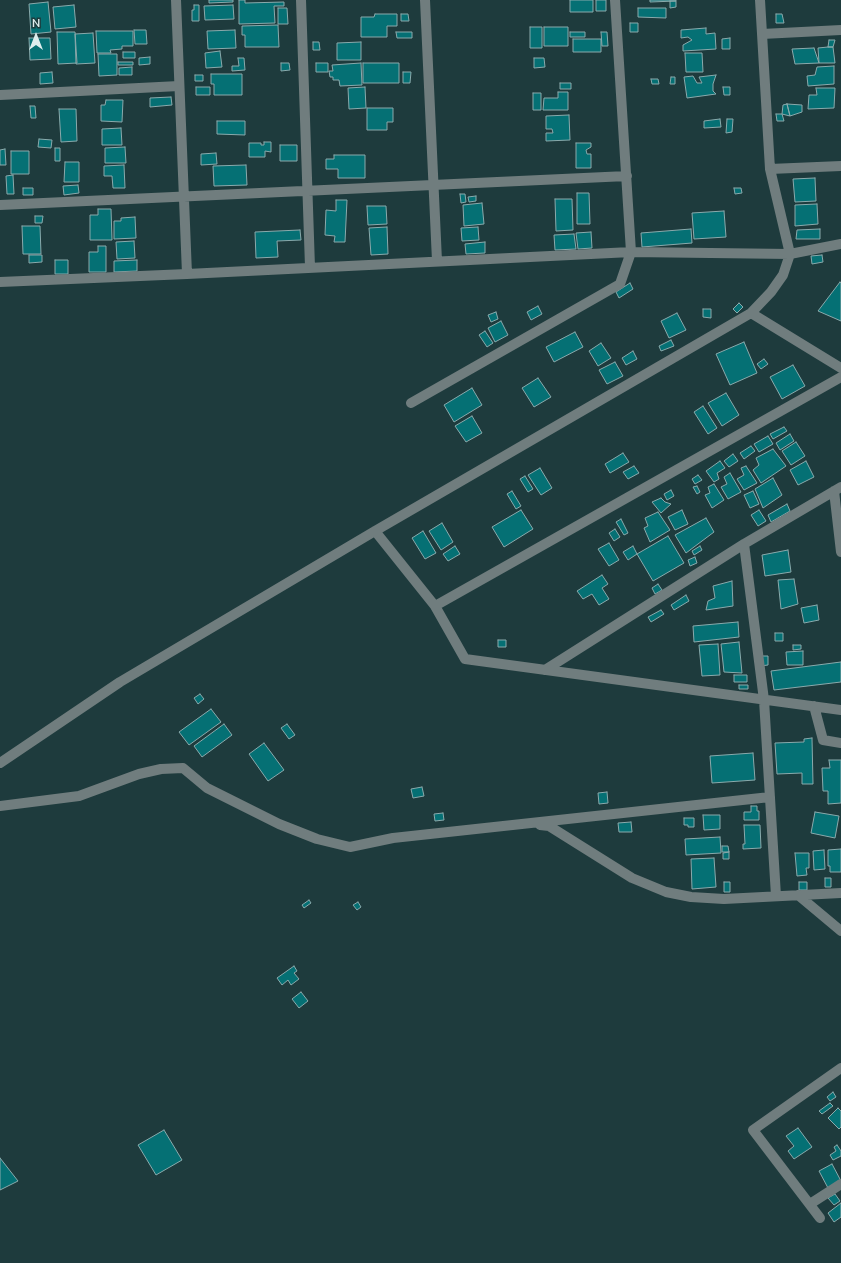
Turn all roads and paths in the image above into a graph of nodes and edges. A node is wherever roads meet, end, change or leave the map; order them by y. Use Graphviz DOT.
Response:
graph roads {
  1 [pos="176,0"];
  2 [pos="302,0"];
  3 [pos="425,0"];
  4 [pos="615,0"];
  5 [pos="760,0"];
  6 [pos="841,30"];
  7 [pos="762,34"];
  8 [pos="179,86"];
  9 [pos="0,95"];
  10 [pos="841,166"];
  11 [pos="770,169"];
  12 [pos="627,176"];
  13 [pos="434,185"];
  14 [pos="308,191"];
  15 [pos="184,197"];
  16 [pos="0,205"];
  17 [pos="841,244"];
  18 [pos="630,252"];
  19 [pos="790,254"];
  20 [pos="438,261"];
  21 [pos="310,267"];
  22 [pos="187,274"];
  23 [pos="0,282"];
  24 [pos="751,313"];
  25 [pos="841,368"];
  26 [pos="841,377"];
  27 [pos="411,403"];
  28 [pos="837,489"];
  29 [pos="375,531"];
  30 [pos="744,544"];
  31 [pos="841,552"];
  32 [pos="435,606"];
  33 [pos="545,670"];
  34 [pos="764,700"];
  35 [pos="814,706"];
  36 [pos="841,710"];
  37 [pos="841,742"];
  38 [pos="0,763"];
  39 [pos="770,797"];
  40 [pos="0,806"];
  41 [pos="526,824"];
  42 [pos="841,893"];
  43 [pos="798,895"];
  44 [pos="776,896"];
  45 [pos="841,931"];
  46 [pos="841,1068"];
  47 [pos="841,1184"];
  48 [pos="810,1204"];
  49 [pos="820,1218"];
  1 -- 8 [label="street"];
  2 -- 14 [label="street"];
  3 -- 13 [label="street"];
  4 -- 12 [label="street"];
  5 -- 7 [label="street"];
  6 -- 7 [label="street"];
  7 -- 11 [label="street"];
  8 -- 9 [label="street"];
  8 -- 15 [label="street"];
  10 -- 11 [label="street"];
  11 -- 19 [label="street"];
  12 -- 13 [label="street"];
  12 -- 18 [label="street"];
  13 -- 14 [label="street"];
  13 -- 20 [label="street"];
  14 -- 15 [label="street"];
  14 -- 21 [label="street"];
  15 -- 16 [label="street"];
  15 -- 22 [label="street"];
  17 -- 19 [label="street"];
  18 -- 19 [label="street"];
  18 -- 20 [label="street"];
  18 -- 27 [label="street"];
  19 -- 24 [label="street"];
  20 -- 21 [label="street"];
  21 -- 22 [label="street"];
  22 -- 23 [label="street"];
  24 -- 25 [label="street"];
  24 -- 29 [label="street"];
  26 -- 32 [label="street"];
  28 -- 30 [label="street"];
  28 -- 31 [label="street"];
  29 -- 32 [label="street"];
  29 -- 38 [label="street"];
  30 -- 33 [label="street"];
  30 -- 34 [label="street"];
  32 -- 33 [label="street"];
  33 -- 34 [label="street"];
  34 -- 35 [label="street"];
  34 -- 39 [label="street"];
  35 -- 36 [label="street"];
  35 -- 37 [label="street"];
  39 -- 41 [label="street"];
  39 -- 44 [label="street"];
  40 -- 41 [label="street"];
  41 -- 44 [label="street"];
  42 -- 43 [label="street"];
  43 -- 44 [label="street"];
  43 -- 45 [label="street"];
  46 -- 48 [label="street"];
  47 -- 48 [label="street"];
  48 -- 49 [label="street"];
}
